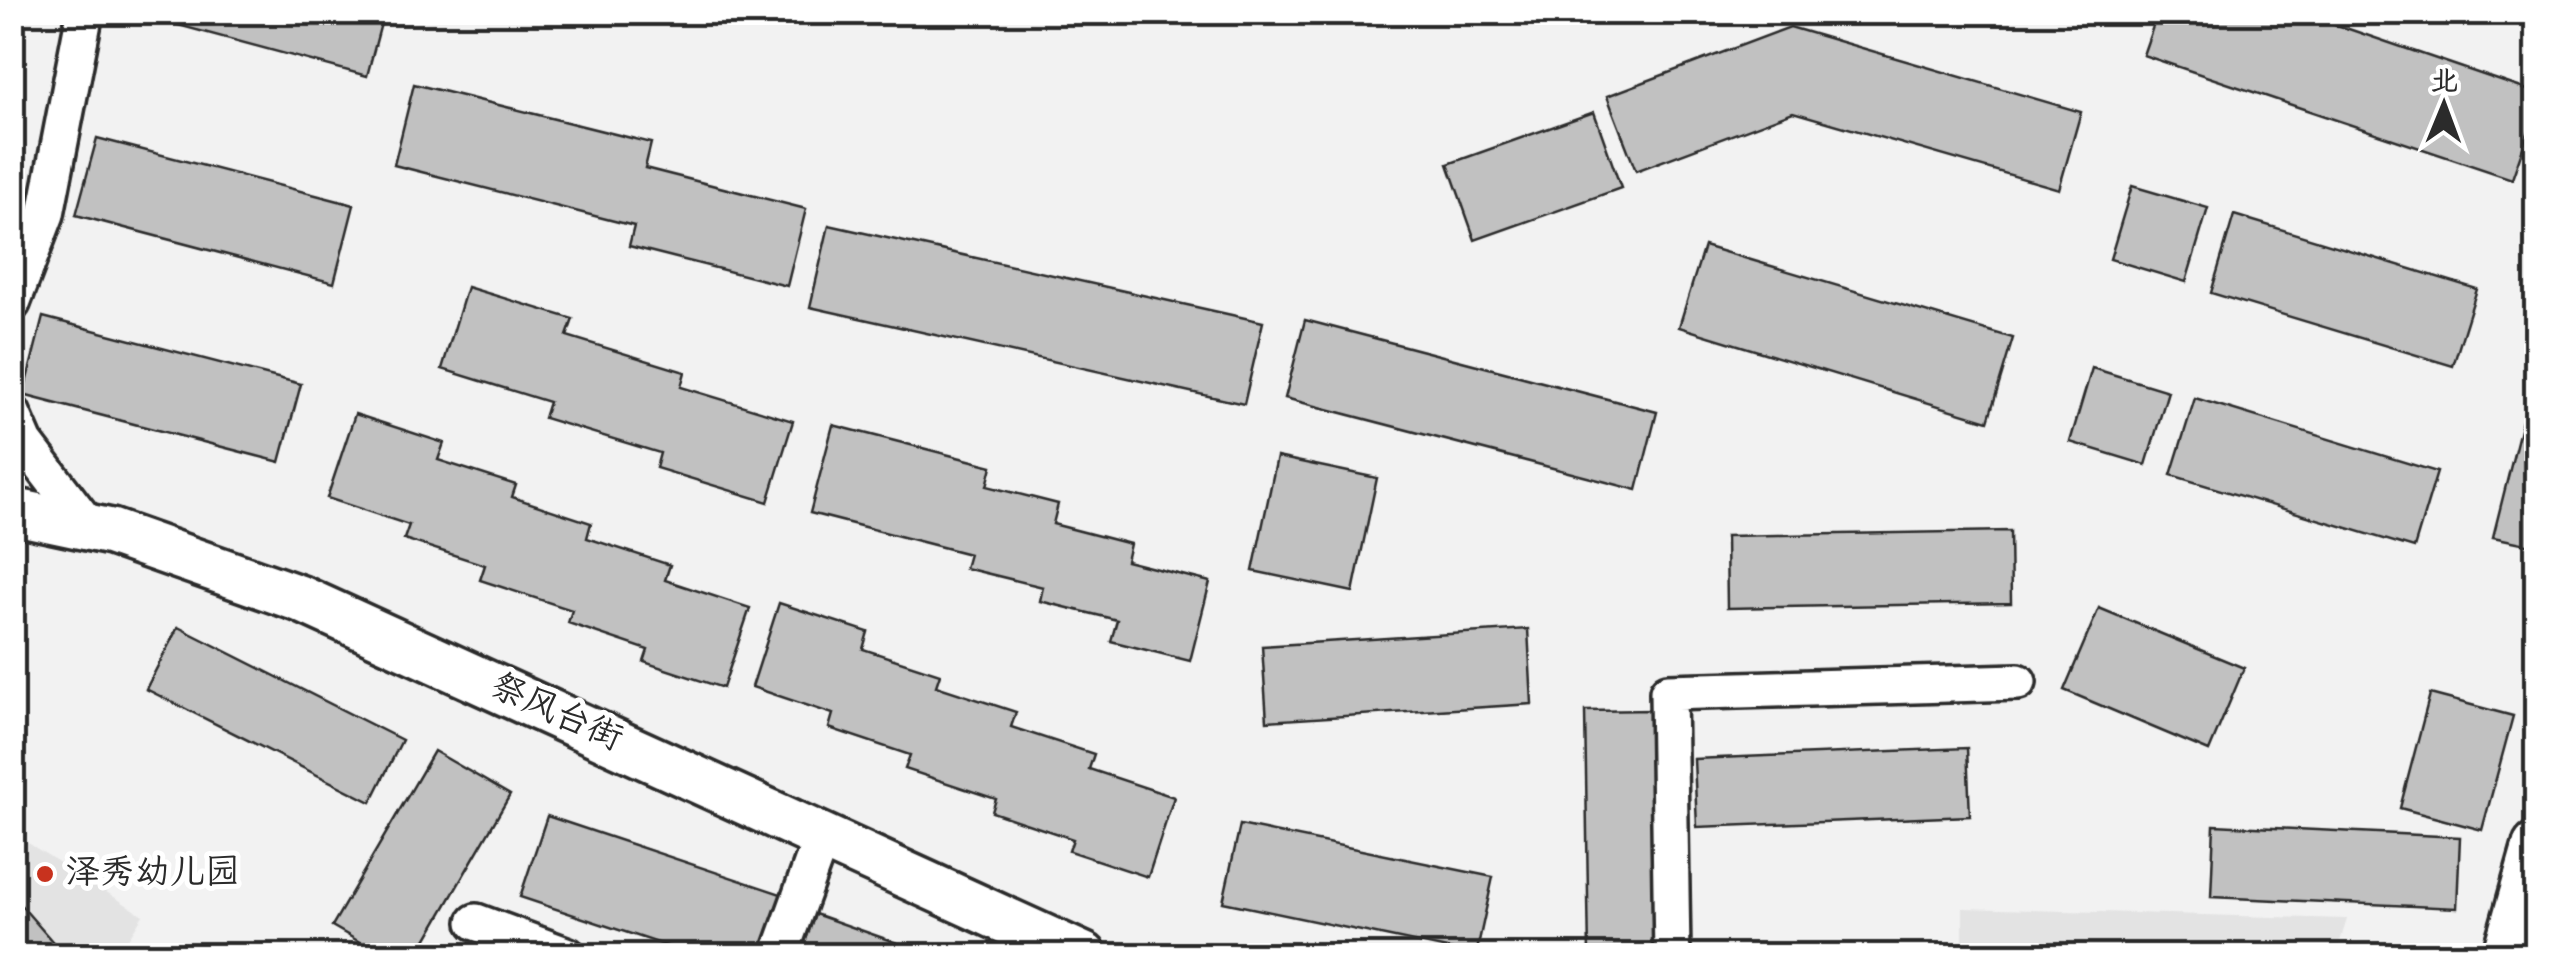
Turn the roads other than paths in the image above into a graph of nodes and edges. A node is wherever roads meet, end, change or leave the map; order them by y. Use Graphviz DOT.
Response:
graph roads {
  1 [pos="85,12"];
  2 [pos="12,303"];
  3 [pos="12,413"];
  4 [pos="12,511"];
  5 [pos="90,528"];
  6 [pos="2018,682"];
  7 [pos="823,834"];
  8 [pos="2536,846"];
  9 [pos="476,922"];
  10 [pos="568,956"];
  11 [pos="779,956"];
  12 [pos="1084,956"];
  13 [pos="1096,956"];
  14 [pos="1672,956"];
  15 [pos="2505,956"];
  1 -- 2 [label="street"];
  3 -- 5 [label="street"];
  4 -- 5 [label="main road, 祭风台街"];
  5 -- 7 [label="main road, 祭风台街"];
  6 -- 14 [label="street"];
  7 -- 11 [label="street"];
  7 -- 12 [label="main road, 祭风台街"];
  8 -- 15 [label="main road"];
  9 -- 10 [label="street"];
  12 -- 13 [label="street"];
}
